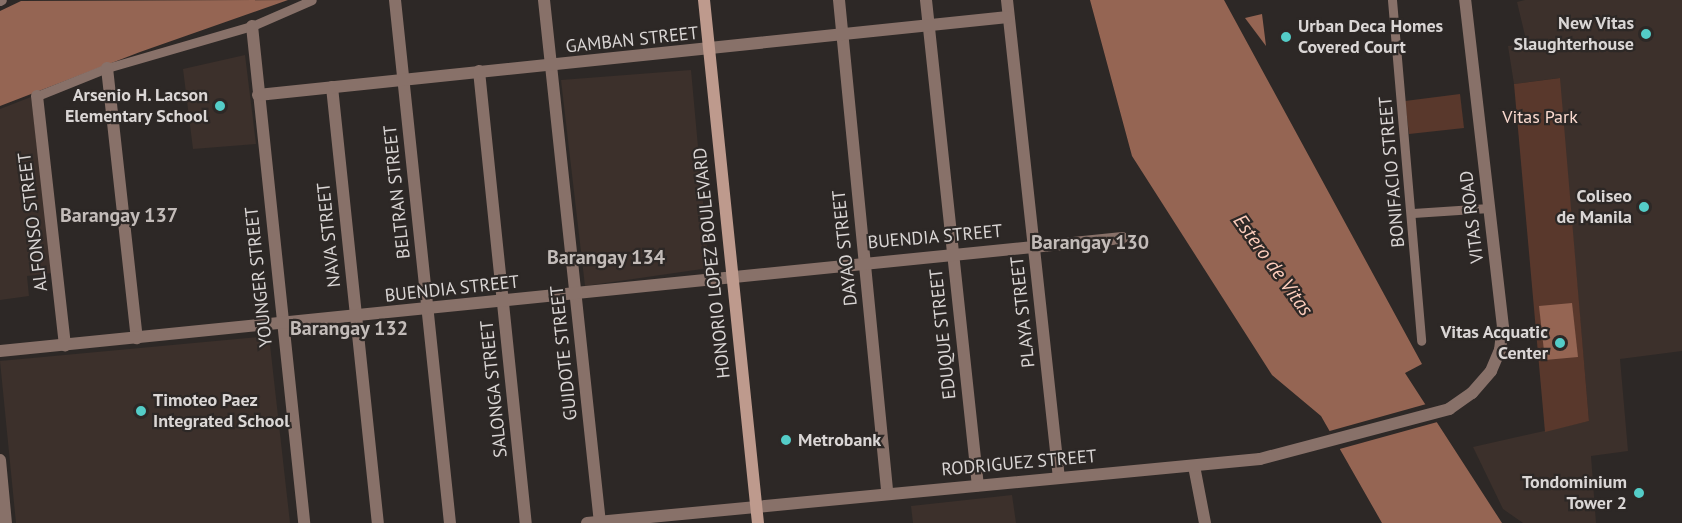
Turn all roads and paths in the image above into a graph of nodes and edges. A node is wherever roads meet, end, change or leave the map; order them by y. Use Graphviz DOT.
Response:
graph roads {
  1 [pos="312,0"];
  2 [pos="395,0"];
  3 [pos="544,0"];
  4 [pos="704,0"];
  5 [pos="839,0"];
  6 [pos="926,0"];
  7 [pos="1007,0"];
  8 [pos="1392,0"];
  9 [pos="1465,0"];
  10 [pos="1008,17"];
  11 [pos="252,26"];
  12 [pos="929,26"];
  13 [pos="843,35"];
  14 [pos="709,50"];
  15 [pos="551,66"];
  16 [pos="107,68"];
  17 [pos="479,71"];
  18 [pos="403,79"];
  19 [pos="332,87"];
  20 [pos="258,95"];
  21 [pos="37,96"];
  22 [pos="1489,208"];
  23 [pos="1413,213"];
  24 [pos="1122,238"];
  25 [pos="1034,246"];
  26 [pos="953,253"];
  27 [pos="864,261"];
  28 [pos="731,275"];
  29 [pos="576,294"];
  30 [pos="503,303"];
  31 [pos="428,310"];
  32 [pos="356,317"];
  33 [pos="282,325"];
  34 [pos="137,338"];
  35 [pos="1421,340"];
  36 [pos="66,345"];
  37 [pos="0,351"];
  38 [pos="1449,409"];
  39 [pos="0,460"];
  40 [pos="1194,465"];
  41 [pos="1059,477"];
  42 [pos="978,485"];
  43 [pos="887,494"];
  44 [pos="756,506"];
  45 [pos="600,522"];
  46 [pos="6,523"];
  47 [pos="304,523"];
  48 [pos="378,523"];
  49 [pos="450,523"];
  50 [pos="526,523"];
  51 [pos="587,523"];
  52 [pos="758,523"];
  53 [pos="1205,523"];
  1 -- 11 [label="street"];
  2 -- 18 [label="street, BELTRAN STREET"];
  3 -- 15 [label="street, GUIDOTE STREET"];
  4 -- 14 [label="main road, HONORIO LOPEZ BOULEVARD"];
  5 -- 13 [label="street, DAYAO STREET"];
  6 -- 12 [label="street, EDUQUE STREET"];
  7 -- 10 [label="street, PLAYA STREET"];
  8 -- 23 [label="street, BONIFACIO STREET"];
  9 -- 22 [label="street, VITAS ROAD"];
  10 -- 12 [label="street, GAMBAN STREET"];
  10 -- 25 [label="street, PLAYA STREET"];
  11 -- 16 [label="street"];
  11 -- 20 [label="street, YOUNGER STREET"];
  12 -- 13 [label="street, GAMBAN STREET"];
  12 -- 26 [label="street, EDUQUE STREET"];
  13 -- 14 [label="street, GAMBAN STREET"];
  13 -- 27 [label="street, DAYAO STREET"];
  14 -- 15 [label="street, GAMBAN STREET"];
  14 -- 28 [label="main road, HONORIO LOPEZ BOULEVARD"];
  15 -- 17 [label="street, GAMBAN STREET"];
  15 -- 29 [label="street, GUIDOTE STREET"];
  16 -- 21 [label="street"];
  16 -- 34 [label="street"];
  17 -- 18 [label="street, GAMBAN STREET"];
  17 -- 30 [label="street, SALONGA STREET"];
  18 -- 19 [label="street, GAMBAN STREET"];
  18 -- 31 [label="street, BELTRAN STREET"];
  19 -- 20 [label="street, GAMBAN STREET"];
  19 -- 32 [label="street, NAVA STREET"];
  20 -- 33 [label="street, YOUNGER STREET"];
  21 -- 36 [label="street, ALFONSO STREET"];
  22 -- 23 [label="street"];
  22 -- 38 [label="street, VITAS ROAD"];
  23 -- 35 [label="street, BONIFACIO STREET"];
  24 -- 25 [label="street, BUENDIA STREET"];
  25 -- 26 [label="street, BUENDIA STREET"];
  25 -- 41 [label="street, PLAYA STREET"];
  26 -- 27 [label="street, BUENDIA STREET"];
  26 -- 42 [label="street, EDUQUE STREET"];
  27 -- 28 [label="street, BUENDIA STREET"];
  27 -- 43 [label="street, DAYAO STREET"];
  28 -- 29 [label="street, BUENDIA STREET"];
  28 -- 44 [label="main road, HONORIO LOPEZ BOULEVARD"];
  29 -- 30 [label="street, BUENDIA STREET"];
  29 -- 45 [label="street, GUIDOTE STREET"];
  30 -- 31 [label="street, BUENDIA STREET"];
  30 -- 50 [label="street, SALONGA STREET"];
  31 -- 32 [label="street, BUENDIA STREET"];
  31 -- 49 [label="street, BELTRAN STREET"];
  32 -- 33 [label="street, BUENDIA STREET"];
  32 -- 48 [label="street, NAVA STREET"];
  33 -- 34 [label="street, BUENDIA STREET"];
  33 -- 47 [label="street, YOUNGER STREET"];
  34 -- 36 [label="street, BUENDIA STREET"];
  36 -- 37 [label="street, BUENDIA STREET"];
  38 -- 40 [label="street, RODRIGUEZ STREET"];
  39 -- 46 [label="street"];
  40 -- 41 [label="street, RODRIGUEZ STREET"];
  40 -- 53 [label="street"];
  41 -- 42 [label="street, RODRIGUEZ STREET"];
  42 -- 43 [label="street, RODRIGUEZ STREET"];
  43 -- 44 [label="street, RODRIGUEZ STREET"];
  44 -- 45 [label="street, RODRIGUEZ STREET"];
  44 -- 52 [label="main road, HONORIO LOPEZ BOULEVARD"];
  45 -- 51 [label="street, RODRIGUEZ STREET"];
}
